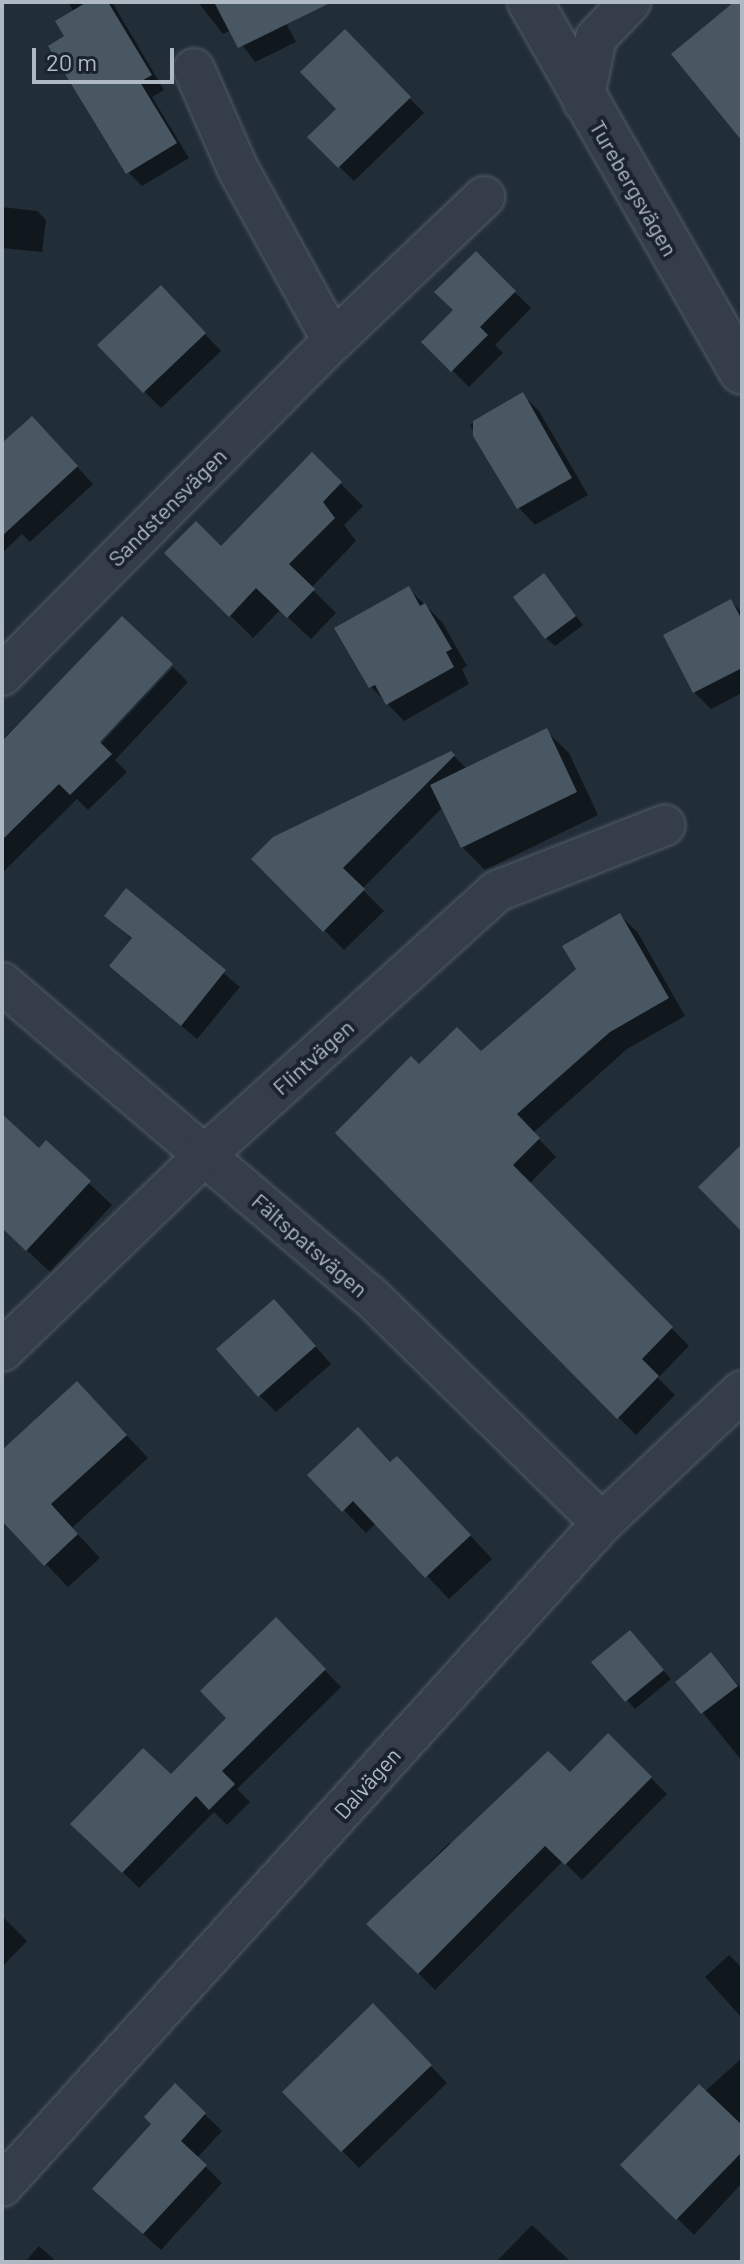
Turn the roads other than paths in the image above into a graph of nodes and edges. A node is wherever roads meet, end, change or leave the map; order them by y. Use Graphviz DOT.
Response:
graph roads {
  1 [pos="530,2"];
  2 [pos="630,2"];
  3 [pos="194,69"];
  4 [pos="583,101"];
  5 [pos="484,197"];
  6 [pos="333,341"];
  7 [pos="742,372"];
  8 [pos="2,675"];
  9 [pos="665,825"];
  10 [pos="2,983"];
  11 [pos="205,1155"];
  12 [pos="2,1351"];
  13 [pos="742,1391"];
  14 [pos="602,1523"];
  15 [pos="2,2186"];
  1 -- 4 [label="street, Turebergsvägen"];
  2 -- 4 [label="street"];
  3 -- 6 [label="street"];
  4 -- 7 [label="street, Turebergsvägen"];
  5 -- 6 [label="street, Sandstensvägen"];
  6 -- 8 [label="street, Sandstensvägen"];
  9 -- 11 [label="street, Flintvägen"];
  10 -- 11 [label="street, Fältspatsvägen"];
  11 -- 12 [label="street, Flintvägen"];
  11 -- 14 [label="street, Fältspatsvägen"];
  13 -- 14 [label="street, Dalvägen"];
  14 -- 15 [label="street, Dalvägen"];
}
